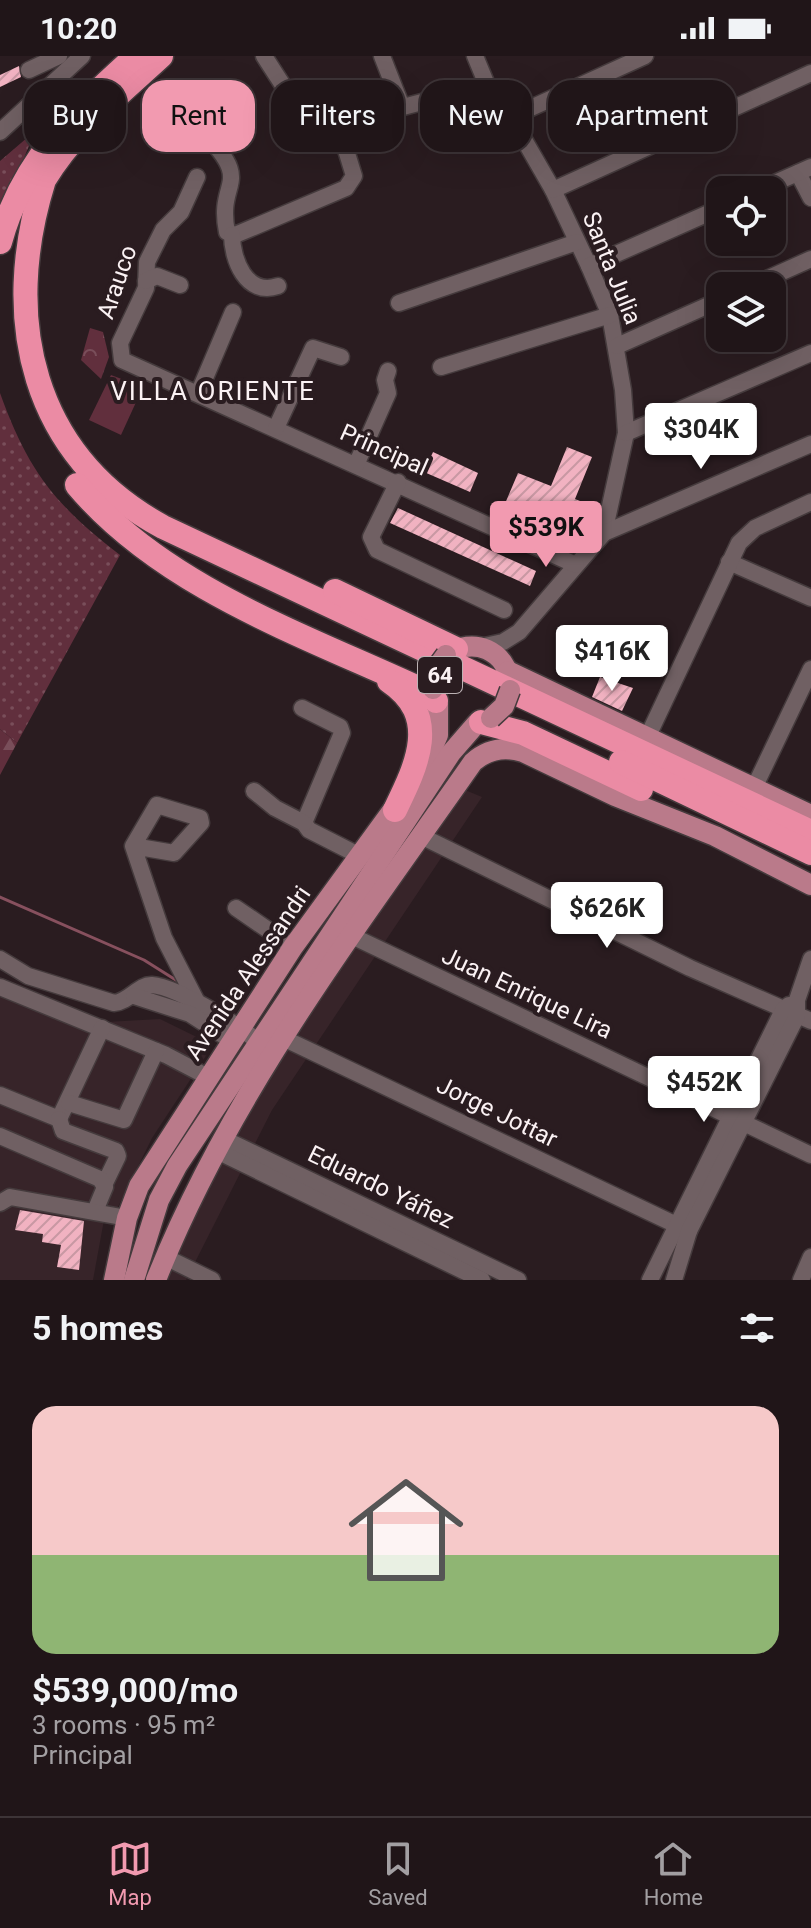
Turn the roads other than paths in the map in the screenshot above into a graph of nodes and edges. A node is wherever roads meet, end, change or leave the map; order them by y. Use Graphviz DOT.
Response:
graph roads {
  1 [pos="59,56"];
  2 [pos="82,56"];
  3 [pos="264,56"];
  4 [pos="382,56"];
  5 [pos="475,56"];
  6 [pos="645,56"];
  7 [pos="149,59"];
  8 [pos="29,70"];
  9 [pos="811,73"];
  10 [pos="279,80"];
  11 [pos="391,80"];
  12 [pos="485,80"];
  13 [pos="532,107"];
  14 [pos="0,132"];
  15 [pos="222,152"];
  16 [pos="347,152"];
  17 [pos="531,152"];
  18 [pos="805,170"];
  19 [pos="197,177"];
  20 [pos="786,178"];
  21 [pos="553,190"];
  22 [pos="811,198"];
  23 [pos="706,214"];
  24 [pos="237,234"];
  25 [pos="0,242"];
  26 [pos="577,242"];
  27 [pos="811,259"];
  28 [pos="589,266"];
  29 [pos="782,272"];
  30 [pos="146,281"];
  31 [pos="180,285"];
  32 [pos="278,286"];
  33 [pos="399,303"];
  34 [pos="706,306"];
  35 [pos="233,312"];
  36 [pos="610,315"];
  37 [pos="617,346"];
  38 [pos="811,353"];
  39 [pos="341,357"];
  40 [pos="127,363"];
  41 [pos="441,367"];
  42 [pos="388,371"];
  43 [pos="199,392"];
  44 [pos="276,428"];
  45 [pos="48,430"];
  46 [pos="626,433"];
  47 [pos="811,444"];
  48 [pos="51,458"];
  49 [pos="356,465"];
  50 [pos="398,482"];
  51 [pos="77,485"];
  52 [pos="811,502"];
  53 [pos="604,533"];
  54 [pos="729,562"];
  55 [pos="576,565"];
  56 [pos="811,598"];
  57 [pos="504,610"];
  58 [pos="519,632"];
  59 [pos="461,650"];
  60 [pos="361,662"];
  61 [pos="811,669"];
  62 [pos="508,676"];
  63 [pos="436,698"];
  64 [pos="302,708"];
  65 [pos="483,721"];
  66 [pos="647,738"];
  67 [pos="754,788"];
  68 [pos="254,791"];
  69 [pos="395,810"];
  70 [pos="811,815"];
  71 [pos="304,823"];
  72 [pos="811,832"];
  73 [pos="421,836"];
  74 [pos="133,846"];
  75 [pos="811,854"];
  76 [pos="360,856"];
  77 [pos="811,885"];
  78 [pos="236,908"];
  79 [pos="352,936"];
  80 [pos="293,947"];
  81 [pos="811,959"];
  82 [pos="6,964"];
  83 [pos="2,993"];
  84 [pos="134,996"];
  85 [pos="197,1002"];
  86 [pos="797,1012"];
  87 [pos="201,1020"];
  88 [pos="102,1028"];
  89 [pos="237,1034"];
  90 [pos="283,1038"];
  91 [pos="260,1042"];
  92 [pos="156,1051"];
  93 [pos="266,1063"];
  94 [pos="208,1077"];
  95 [pos="0,1095"];
  96 [pos="69,1103"];
  97 [pos="59,1119"];
  98 [pos="736,1119"];
  99 [pos="0,1136"];
  100 [pos="218,1144"];
  101 [pos="811,1155"];
  102 [pos="105,1183"];
  103 [pos="139,1186"];
  104 [pos="0,1203"];
  105 [pos="95,1211"];
  106 [pos="127,1218"];
  107 [pos="182,1221"];
  108 [pos="683,1228"];
  109 [pos="143,1245"];
  110 [pos="165,1257"];
  111 [pos="811,1257"];
  112 [pos="509,1278"];
  113 [pos="114,1280"];
  114 [pos="134,1280"];
  115 [pos="156,1280"];
  116 [pos="212,1280"];
  117 [pos="482,1280"];
  118 [pos="650,1280"];
  119 [pos="674,1280"];
  120 [pos="801,1280"];
  1 -- 8 [label="street"];
  2 -- 14 [label="street"];
  3 -- 10 [label="street"];
  4 -- 11 [label="street"];
  5 -- 12 [label="street, Santa Julia"];
  6 -- 13 [label="street"];
  7 -- 25 [label="highway, 64"];
  7 -- 45 [label="highway, 64"];
  9 -- 21 [label="street"];
  15 -- 24 [label="street"];
  16 -- 24 [label="street"];
  17 -- 21 [label="street, Santa Julia"];
  18 -- 20 [label="street"];
  18 -- 22 [label="street"];
  19 -- 30 [label="street, Arauco"];
  21 -- 26 [label="street, Santa Julia"];
  23 -- 28 [label="street"];
  24 -- 32 [label="street"];
  26 -- 28 [label="street, Santa Julia"];
  26 -- 33 [label="street"];
  27 -- 29 [label="street"];
  28 -- 36 [label="street, Santa Julia"];
  30 -- 31 [label="street"];
  30 -- 40 [label="street, Arauco"];
  34 -- 37 [label="street"];
  35 -- 43 [label="street"];
  36 -- 37 [label="street, Santa Julia"];
  36 -- 41 [label="street"];
  37 -- 46 [label="street, Santa Julia"];
  38 -- 46 [label="street"];
  39 -- 44 [label="street"];
  40 -- 43 [label="street, Principal"];
  42 -- 49 [label="street"];
  43 -- 44 [label="street, Principal"];
  44 -- 49 [label="street, Principal"];
  45 -- 59 [label="highway"];
  45 -- 72 [label="highway, 64"];
  46 -- 53 [label="street, Santa Julia"];
  47 -- 53 [label="street"];
  48 -- 51 [label="highway, 64"];
  49 -- 50 [label="street, Principal"];
  50 -- 55 [label="street, Principal"];
  50 -- 57 [label="street"];
  51 -- 60 [label="highway"];
  51 -- 75 [label="highway, 64"];
  52 -- 54 [label="street"];
  53 -- 55 [label="street, Santa Julia"];
  54 -- 56 [label="street"];
  54 -- 66 [label="street"];
  55 -- 58 [label="street, Santa Julia"];
  58 -- 59 [label="street, Santa Julia"];
  58 -- 62 [label="street, Santa Julia"];
  59 -- 62 [label="main road"];
  59 -- 63 [label="main road, bridge"];
  60 -- 63 [label="highway"];
  60 -- 69 [label="highway"];
  61 -- 67 [label="street"];
  62 -- 65 [label="main road, bridge"];
  62 -- 66 [label="main road"];
  63 -- 65 [label="main road"];
  63 -- 69 [label="main road, Avenida Alessandri"];
  64 -- 71 [label="street"];
  65 -- 75 [label="highway"];
  65 -- 91 [label="main road, Avenida Alessandri"];
  66 -- 67 [label="main road"];
  67 -- 70 [label="main road"];
  68 -- 71 [label="street"];
  69 -- 76 [label="main road, Avenida Alessandri"];
  71 -- 76 [label="street"];
  73 -- 77 [label="main road"];
  73 -- 79 [label="main road"];
  73 -- 86 [label="street"];
  74 -- 85 [label="street"];
  76 -- 80 [label="main road, Avenida Alessandri"];
  78 -- 80 [label="street"];
  79 -- 90 [label="main road"];
  79 -- 98 [label="street, Juan Enrique Lira"];
  80 -- 89 [label="main road, Avenida Alessandri"];
  81 -- 86 [label="street"];
  82 -- 83 [label="street"];
  82 -- 84 [label="street"];
  83 -- 88 [label="street"];
  84 -- 85 [label="street"];
  84 -- 87 [label="street"];
  85 -- 87 [label="street"];
  85 -- 89 [label="street"];
  86 -- 98 [label="street"];
  87 -- 89 [label="street"];
  88 -- 92 [label="street"];
  88 -- 96 [label="street"];
  89 -- 91 [label="street"];
  89 -- 94 [label="main road, Avenida Alessandri"];
  90 -- 93 [label="main road"];
  90 -- 108 [label="street, Jorge Jottar"];
  91 -- 93 [label="street"];
  91 -- 109 [label="main road, Avenida Alessandri"];
  92 -- 94 [label="street"];
  92 -- 96 [label="street"];
  93 -- 100 [label="main road"];
  94 -- 103 [label="main road, Avenida Alessandri"];
  95 -- 97 [label="street"];
  96 -- 97 [label="street"];
  97 -- 102 [label="street"];
  98 -- 101 [label="street, Juan Enrique Lira"];
  98 -- 108 [label="street"];
  99 -- 102 [label="street"];
  100 -- 107 [label="main road"];
  100 -- 112 [label="street, Eduardo Yáñez"];
  100 -- 117 [label="street, Eduardo Yáñez"];
  102 -- 105 [label="street"];
  103 -- 106 [label="main road, Avenida Alessandri"];
  103 -- 109 [label="main road"];
  104 -- 105 [label="street"];
  105 -- 106 [label="street"];
  106 -- 113 [label="main road, Avenida Alessandri"];
  107 -- 109 [label="main road"];
  107 -- 110 [label="main road"];
  108 -- 118 [label="street"];
  108 -- 119 [label="street"];
  109 -- 114 [label="main road, Avenida Alessandri"];
  110 -- 115 [label="main road"];
  110 -- 116 [label="street"];
  111 -- 120 [label="street"];
}
